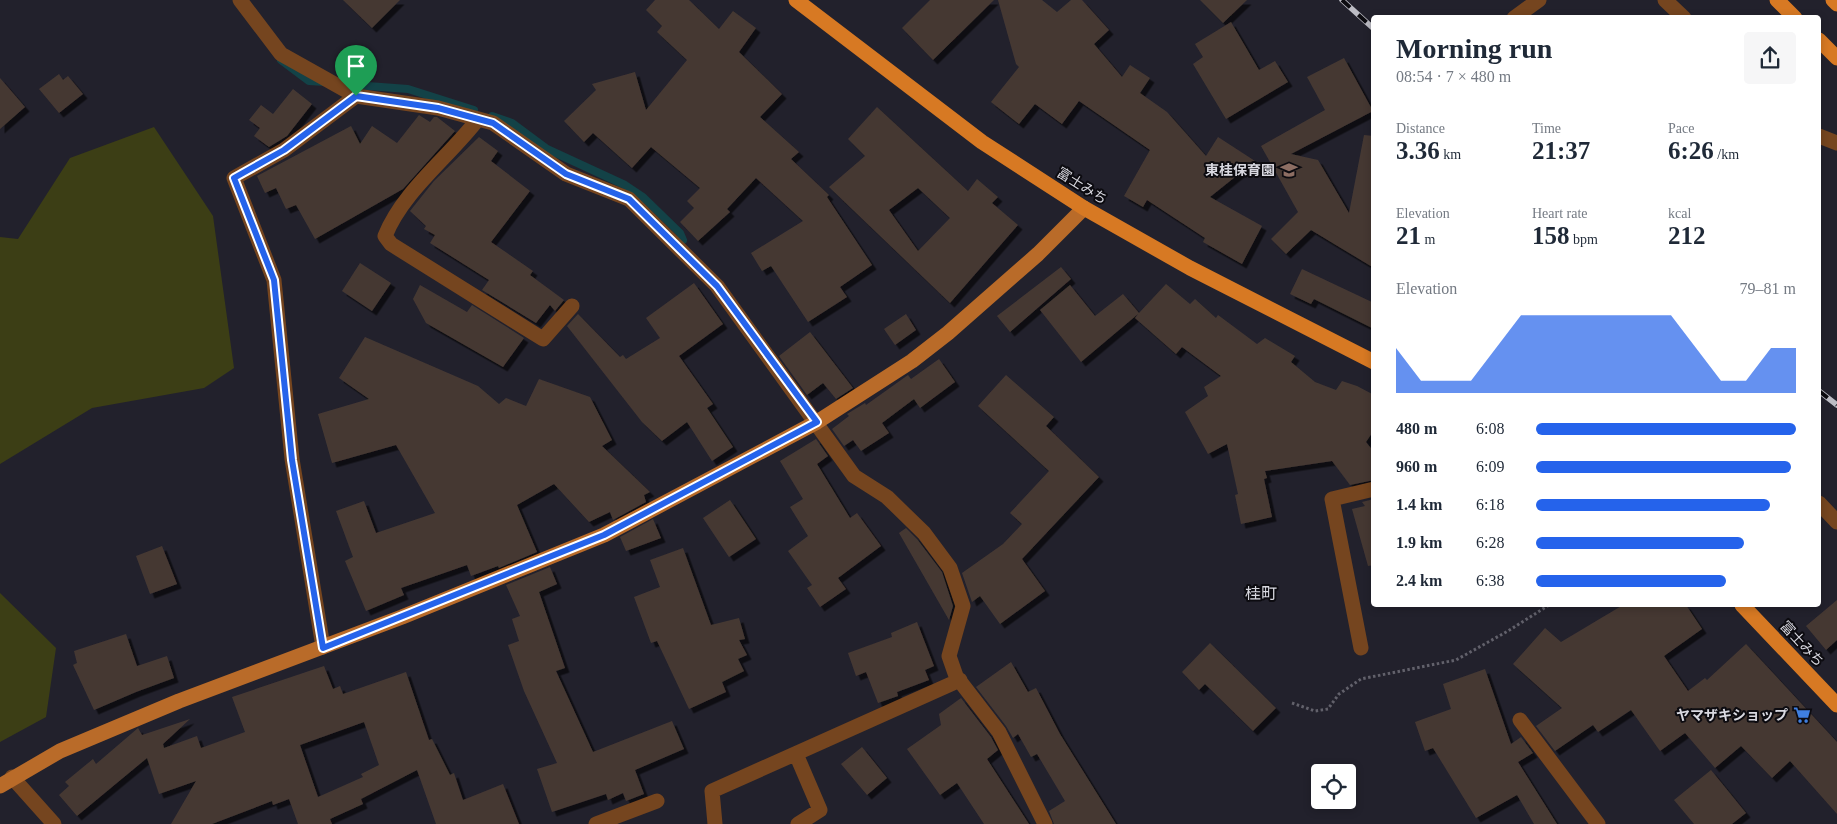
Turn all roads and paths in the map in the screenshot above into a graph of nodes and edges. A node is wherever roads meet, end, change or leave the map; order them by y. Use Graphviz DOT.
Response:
graph roads {
  1 [pos="240,0"];
  2 [pos="796,0"];
  3 [pos="1539,0"];
  4 [pos="1665,0"];
  5 [pos="1777,0"];
  6 [pos="1833,0"];
  7 [pos="1837,4"];
  8 [pos="1518,15"];
  9 [pos="1681,15"];
  10 [pos="1792,15"];
  11 [pos="1821,42"];
  12 [pos="1837,58"];
  13 [pos="356,96"];
  14 [pos="478,119"];
  15 [pos="1821,137"];
  16 [pos="1837,143"];
  17 [pos="1084,208"];
  18 [pos="572,306"];
  19 [pos="1371,360"];
  20 [pos="817,422"];
  21 [pos="1371,491"];
  22 [pos="1821,504"];
  23 [pos="1837,522"];
  24 [pos="1546,607"];
  25 [pos="1744,607"];
  26 [pos="323,648"];
  27 [pos="1361,648"];
  28 [pos="960,680"];
  29 [pos="1292,703"];
  30 [pos="1837,705"];
  31 [pos="1520,720"];
  32 [pos="796,754"];
  33 [pos="12,777"];
  34 [pos="0,786"];
  35 [pos="657,801"];
  36 [pos="54,824"];
  37 [pos="596,824"];
  38 [pos="715,824"];
  39 [pos="798,824"];
  40 [pos="1045,824"];
  41 [pos="1598,824"];
  1 -- 13 [label="street"];
  2 -- 17 [label="highway, 富士みち"];
  3 -- 8 [label="street"];
  4 -- 9 [label="street"];
  5 -- 10 [label="highway"];
  6 -- 7 [label="highway"];
  11 -- 12 [label="highway"];
  13 -- 14 [label="street"];
  13 -- 26 [label="street"];
  14 -- 18 [label="street"];
  14 -- 20 [label="street"];
  15 -- 16 [label="street"];
  17 -- 19 [label="highway, 富士みち"];
  17 -- 20 [label="main road"];
  20 -- 26 [label="main road"];
  20 -- 28 [label="street"];
  21 -- 27 [label="street"];
  22 -- 23 [label="street"];
  24 -- 29 [label="path"];
  25 -- 30 [label="highway, 富士みち"];
  26 -- 33 [label="main road"];
  28 -- 32 [label="street"];
  28 -- 40 [label="street"];
  31 -- 41 [label="street"];
  32 -- 38 [label="street"];
  32 -- 39 [label="street"];
  33 -- 34 [label="main road"];
  33 -- 36 [label="street"];
  35 -- 37 [label="street"];
}
